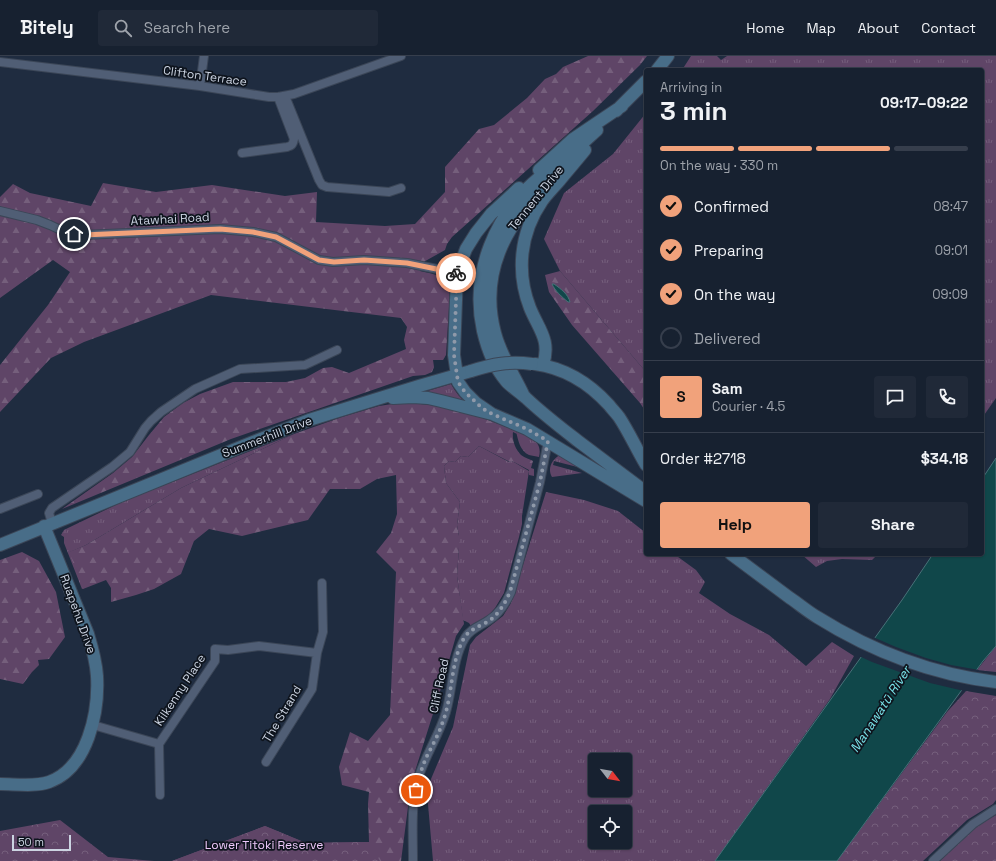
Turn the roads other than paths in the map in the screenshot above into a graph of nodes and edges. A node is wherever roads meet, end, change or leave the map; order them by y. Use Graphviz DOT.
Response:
graph roads {
  1 [pos="204,56"];
  2 [pos="401,56"];
  3 [pos="668,56"];
  4 [pos="0,62"];
  5 [pos="659,68"];
  6 [pos="644,83"];
  7 [pos="200,86"];
  8 [pos="282,97"];
  9 [pos="622,106"];
  10 [pos="242,153"];
  11 [pos="401,188"];
  12 [pos="0,211"];
  13 [pos="457,273"];
  14 [pos="337,350"];
  15 [pos="538,364"];
  16 [pos="457,375"];
  17 [pos="370,400"];
  18 [pos="492,414"];
  19 [pos="548,441"];
  20 [pos="644,462"];
  21 [pos="644,490"];
  22 [pos="38,494"];
  23 [pos="644,500"];
  24 [pos="0,509"];
  25 [pos="48,525"];
  26 [pos="0,545"];
  27 [pos="734,556"];
  28 [pos="739,556"];
  29 [pos="766,580"];
  30 [pos="322,583"];
  31 [pos="317,653"];
  32 [pos="996,682"];
  33 [pos="92,725"];
  34 [pos="159,744"];
  35 [pos="266,762"];
  36 [pos="0,784"];
  37 [pos="160,795"];
  38 [pos="996,809"];
  39 [pos="413,861"];
  40 [pos="933,861"];
  1 -- 7 [label="street"];
  2 -- 8 [label="street, Clifton Terrace"];
  3 -- 5 [label="main road"];
  4 -- 7 [label="street, Clifton Terrace"];
  6 -- 9 [label="main road, Tennent Drive"];
  7 -- 8 [label="street, Clifton Terrace"];
  8 -- 10 [label="street"];
  8 -- 11 [label="street"];
  9 -- 13 [label="main road"];
  9 -- 15 [label="main road"];
  9 -- 21 [label="main road, Tennent Drive"];
  12 -- 13 [label="street, Atawhai Road"];
  13 -- 16 [label="main road"];
  14 -- 25 [label="street"];
  15 -- 16 [label="main road, Summerhill Drive, bridge"];
  15 -- 20 [label="main road, Summerhill Drive"];
  16 -- 17 [label="main road, Summerhill Drive"];
  16 -- 18 [label="main road"];
  17 -- 18 [label="main road"];
  17 -- 25 [label="main road, Summerhill Drive"];
  18 -- 19 [label="main road"];
  19 -- 23 [label="main road"];
  19 -- 39 [label="street, Cliff Road"];
  22 -- 24 [label="street"];
  25 -- 26 [label="main road, Summerhill Drive"];
  25 -- 33 [label="main road, Ruapehu Drive"];
  27 -- 29 [label="main road"];
  28 -- 29 [label="main road"];
  29 -- 32 [label="main road"];
  30 -- 31 [label="street, The Strand"];
  31 -- 34 [label="street, Kilkenny Place"];
  31 -- 35 [label="street, The Strand"];
  33 -- 34 [label="street, Kilkenny Place"];
  33 -- 36 [label="main road, Ruapehu Drive"];
  34 -- 37 [label="street, Kilkenny Place"];
  38 -- 40 [label="street"];
}
